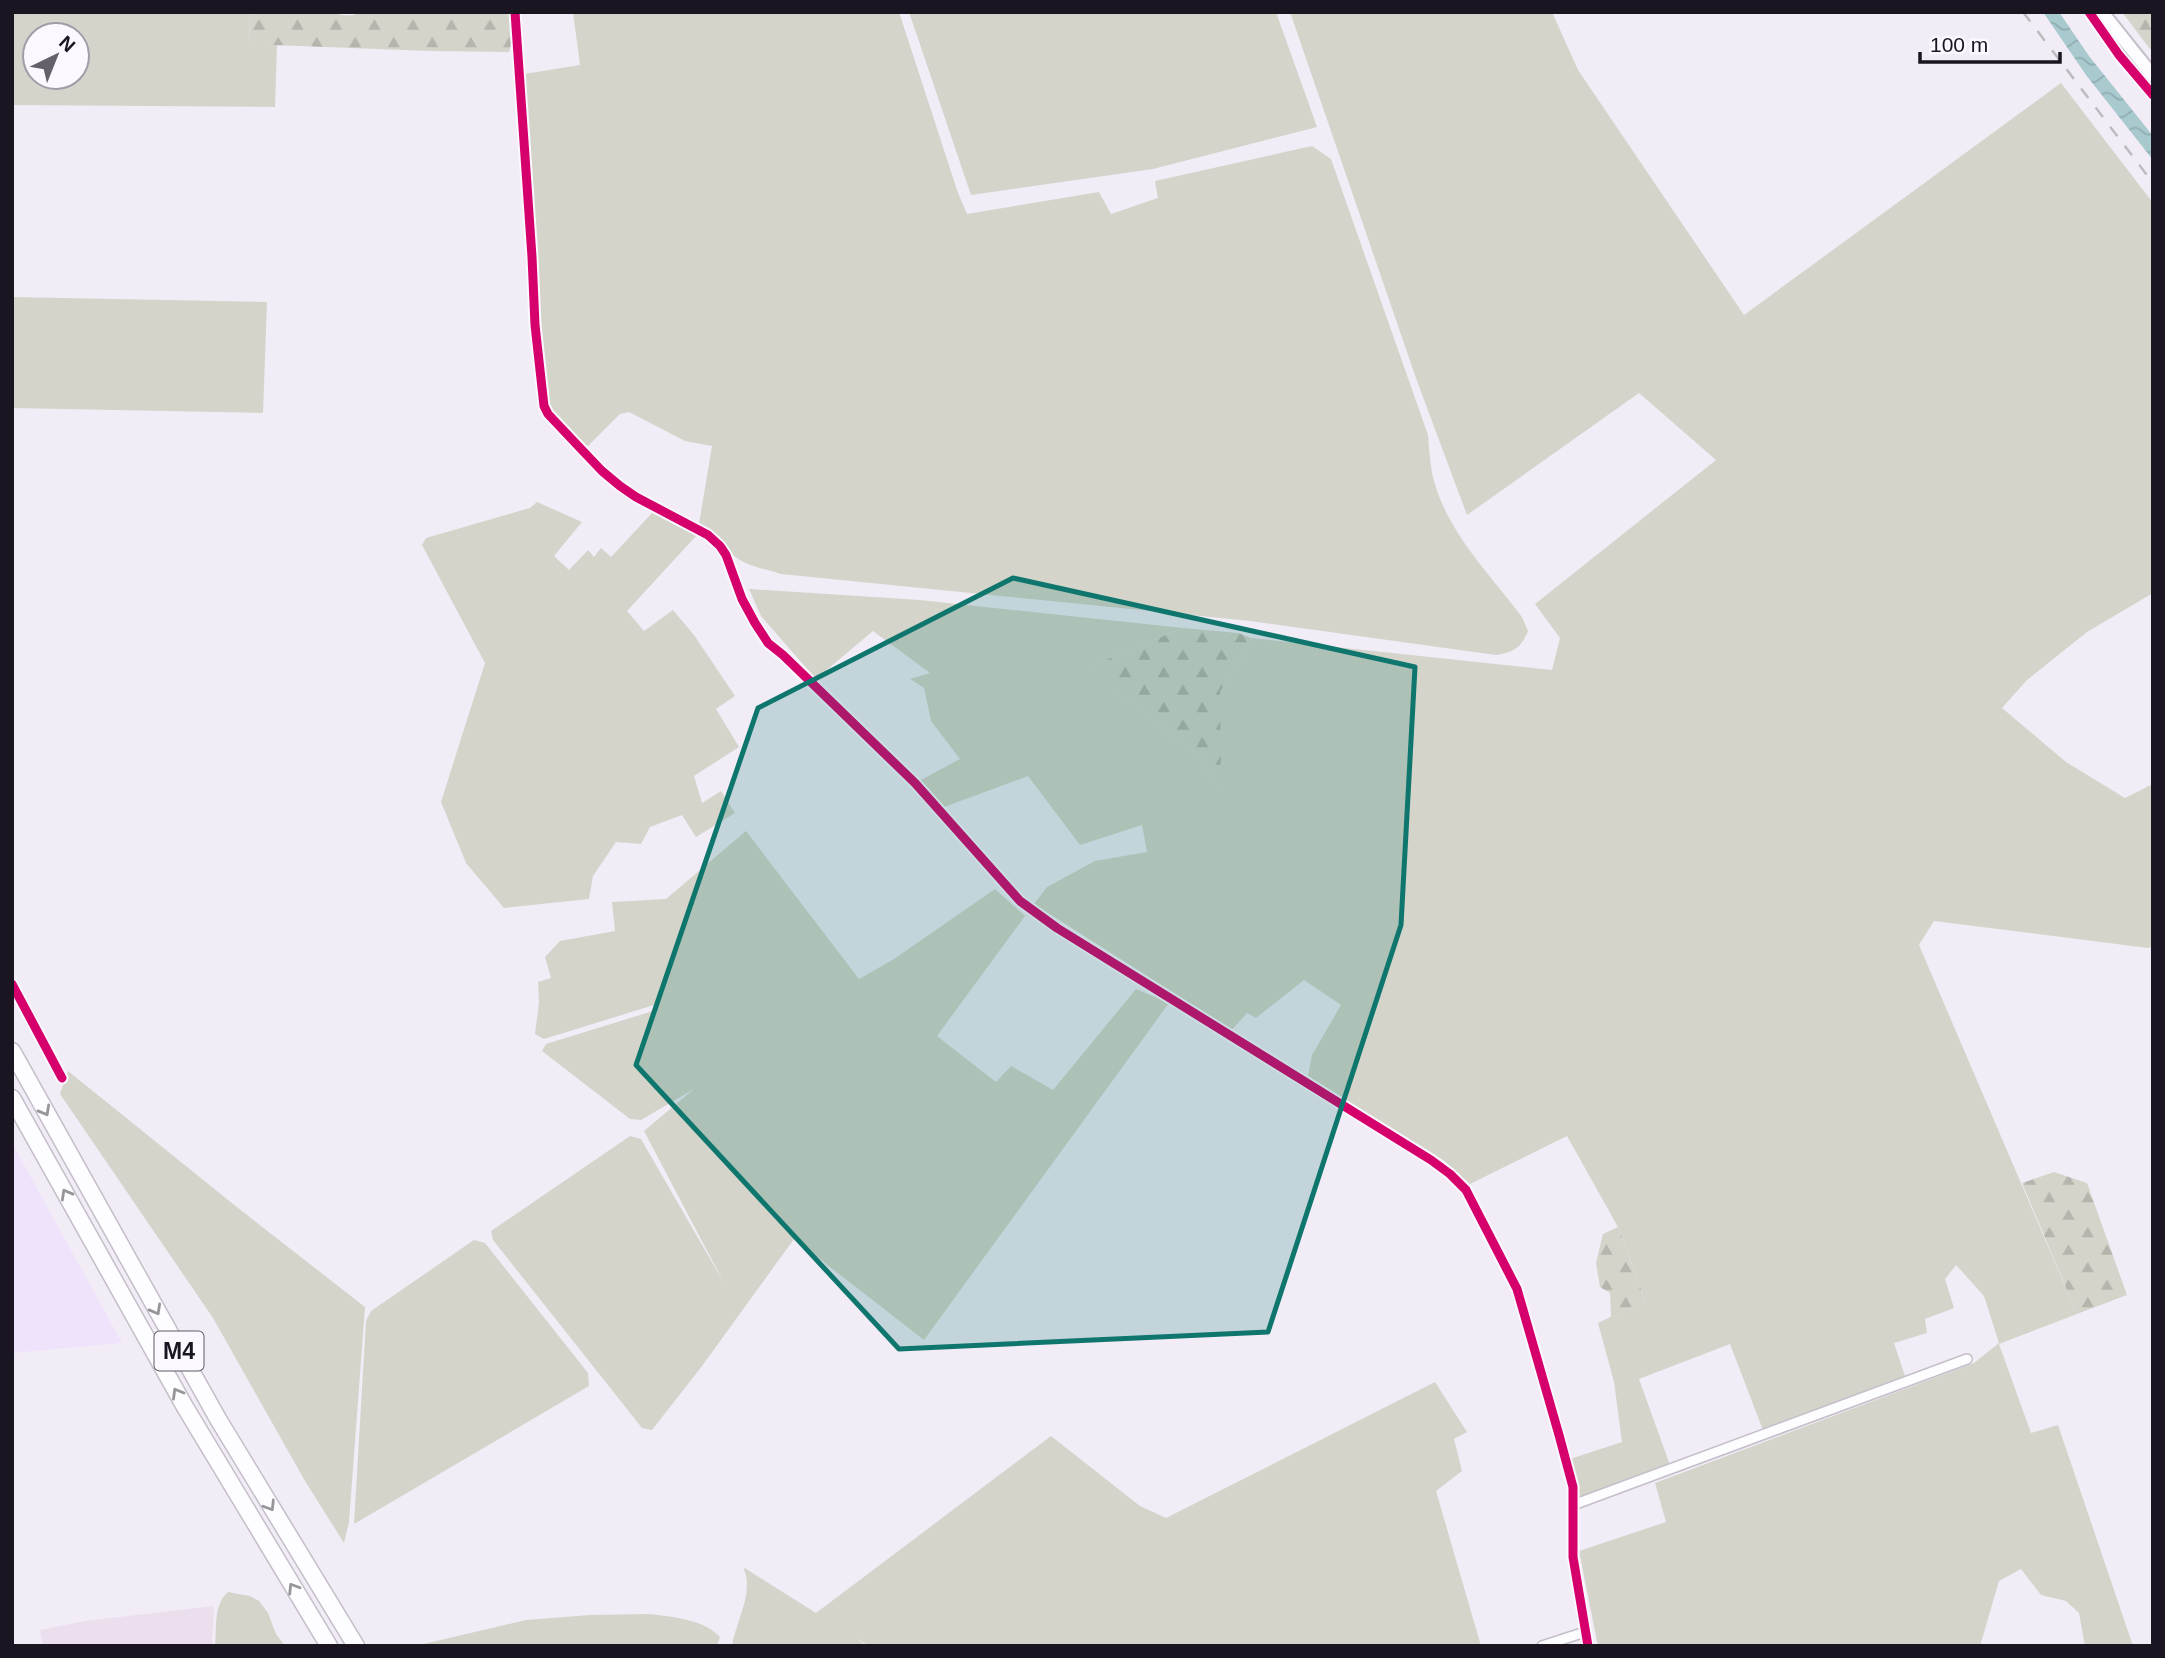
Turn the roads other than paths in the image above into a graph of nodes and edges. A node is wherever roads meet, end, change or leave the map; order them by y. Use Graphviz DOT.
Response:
graph roads {
  1 [pos="515,12"];
  2 [pos="2102,12"];
  3 [pos="2153,76"];
  4 [pos="12,984"];
  5 [pos="12,1051"];
  6 [pos="62,1078"];
  7 [pos="12,1097"];
  8 [pos="1967,1359"];
  9 [pos="1573,1506"];
  10 [pos="1585,1632"];
  11 [pos="329,1646"];
  12 [pos="356,1646"];
  13 [pos="1542,1646"];
  14 [pos="1588,1646"];
  1 -- 9 [label="street"];
  2 -- 3 [label="main road"];
  4 -- 6 [label="street"];
  5 -- 12 [label="highway, M4, one-way"];
  11 -- 7 [label="highway, M4, one-way"];
  8 -- 9 [label="street"];
  9 -- 10 [label="street"];
  10 -- 13 [label="street"];
  10 -- 14 [label="street"];
}
